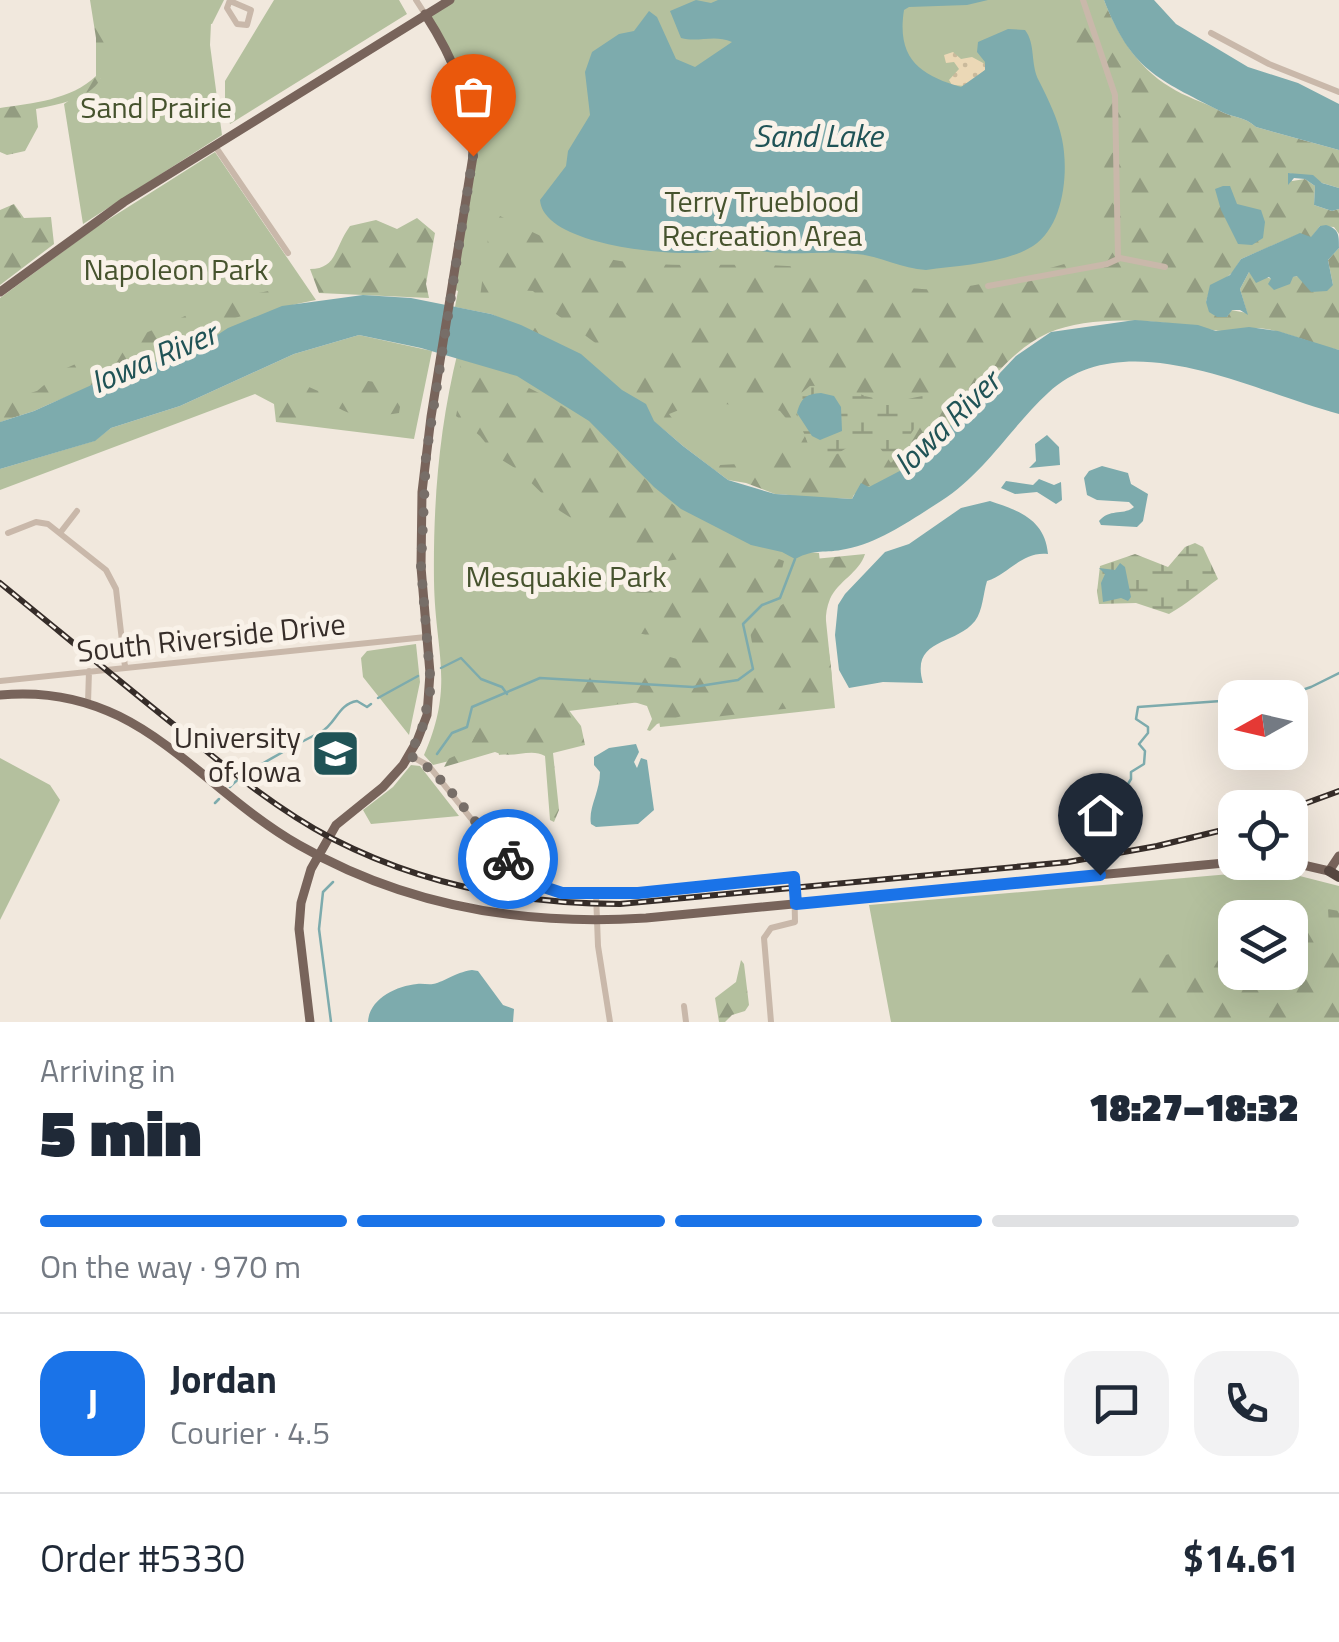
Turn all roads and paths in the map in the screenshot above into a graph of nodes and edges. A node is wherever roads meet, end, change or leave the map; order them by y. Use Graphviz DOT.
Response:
graph roads {
  1 [pos="416,0"];
  2 [pos="450,0"];
  3 [pos="1083,0"];
  4 [pos="425,14"];
  5 [pos="1211,33"];
  6 [pos="1339,92"];
  7 [pos="215,146"];
  8 [pos="288,253"];
  9 [pos="1118,258"];
  10 [pos="1165,267"];
  11 [pos="988,286"];
  12 [pos="0,292"];
  13 [pos="77,511"];
  14 [pos="60,533"];
  15 [pos="8,534"];
  16 [pos="427,638"];
  17 [pos="125,667"];
  18 [pos="88,671"];
  19 [pos="0,682"];
  20 [pos="0,695"];
  21 [pos="88,703"];
  22 [pos="409,756"];
  23 [pos="317,855"];
  24 [pos="1339,856"];
  25 [pos="1218,864"];
  26 [pos="1308,866"];
  27 [pos="1335,873"];
  28 [pos="596,894"];
  29 [pos="796,904"];
  30 [pos="596,920"];
  31 [pos="684,1006"];
  32 [pos="310,1022"];
  33 [pos="610,1022"];
  34 [pos="686,1022"];
  35 [pos="772,1022"];
  1 -- 4 [label="street"];
  2 -- 4 [label="main road"];
  3 -- 9 [label="street"];
  4 -- 7 [label="main road"];
  4 -- 16 [label="main road"];
  5 -- 6 [label="street"];
  7 -- 8 [label="street"];
  7 -- 12 [label="main road"];
  9 -- 10 [label="street"];
  9 -- 11 [label="street"];
  13 -- 14 [label="street"];
  14 -- 15 [label="street"];
  14 -- 17 [label="street"];
  16 -- 17 [label="street, South Riverside Drive"];
  16 -- 22 [label="main road"];
  17 -- 18 [label="street, South Riverside Drive"];
  18 -- 19 [label="street, South Riverside Drive"];
  18 -- 21 [label="street"];
  20 -- 21 [label="main road"];
  21 -- 23 [label="main road"];
  22 -- 23 [label="main road"];
  22 -- 28 [label="street"];
  23 -- 30 [label="main road"];
  23 -- 32 [label="main road"];
  24 -- 27 [label="main road"];
  25 -- 29 [label="main road"];
  26 -- 27 [label="main road"];
  28 -- 29 [label="street"];
  28 -- 30 [label="street"];
  29 -- 30 [label="main road"];
  29 -- 35 [label="street"];
  30 -- 33 [label="street"];
  31 -- 34 [label="street"];
}
